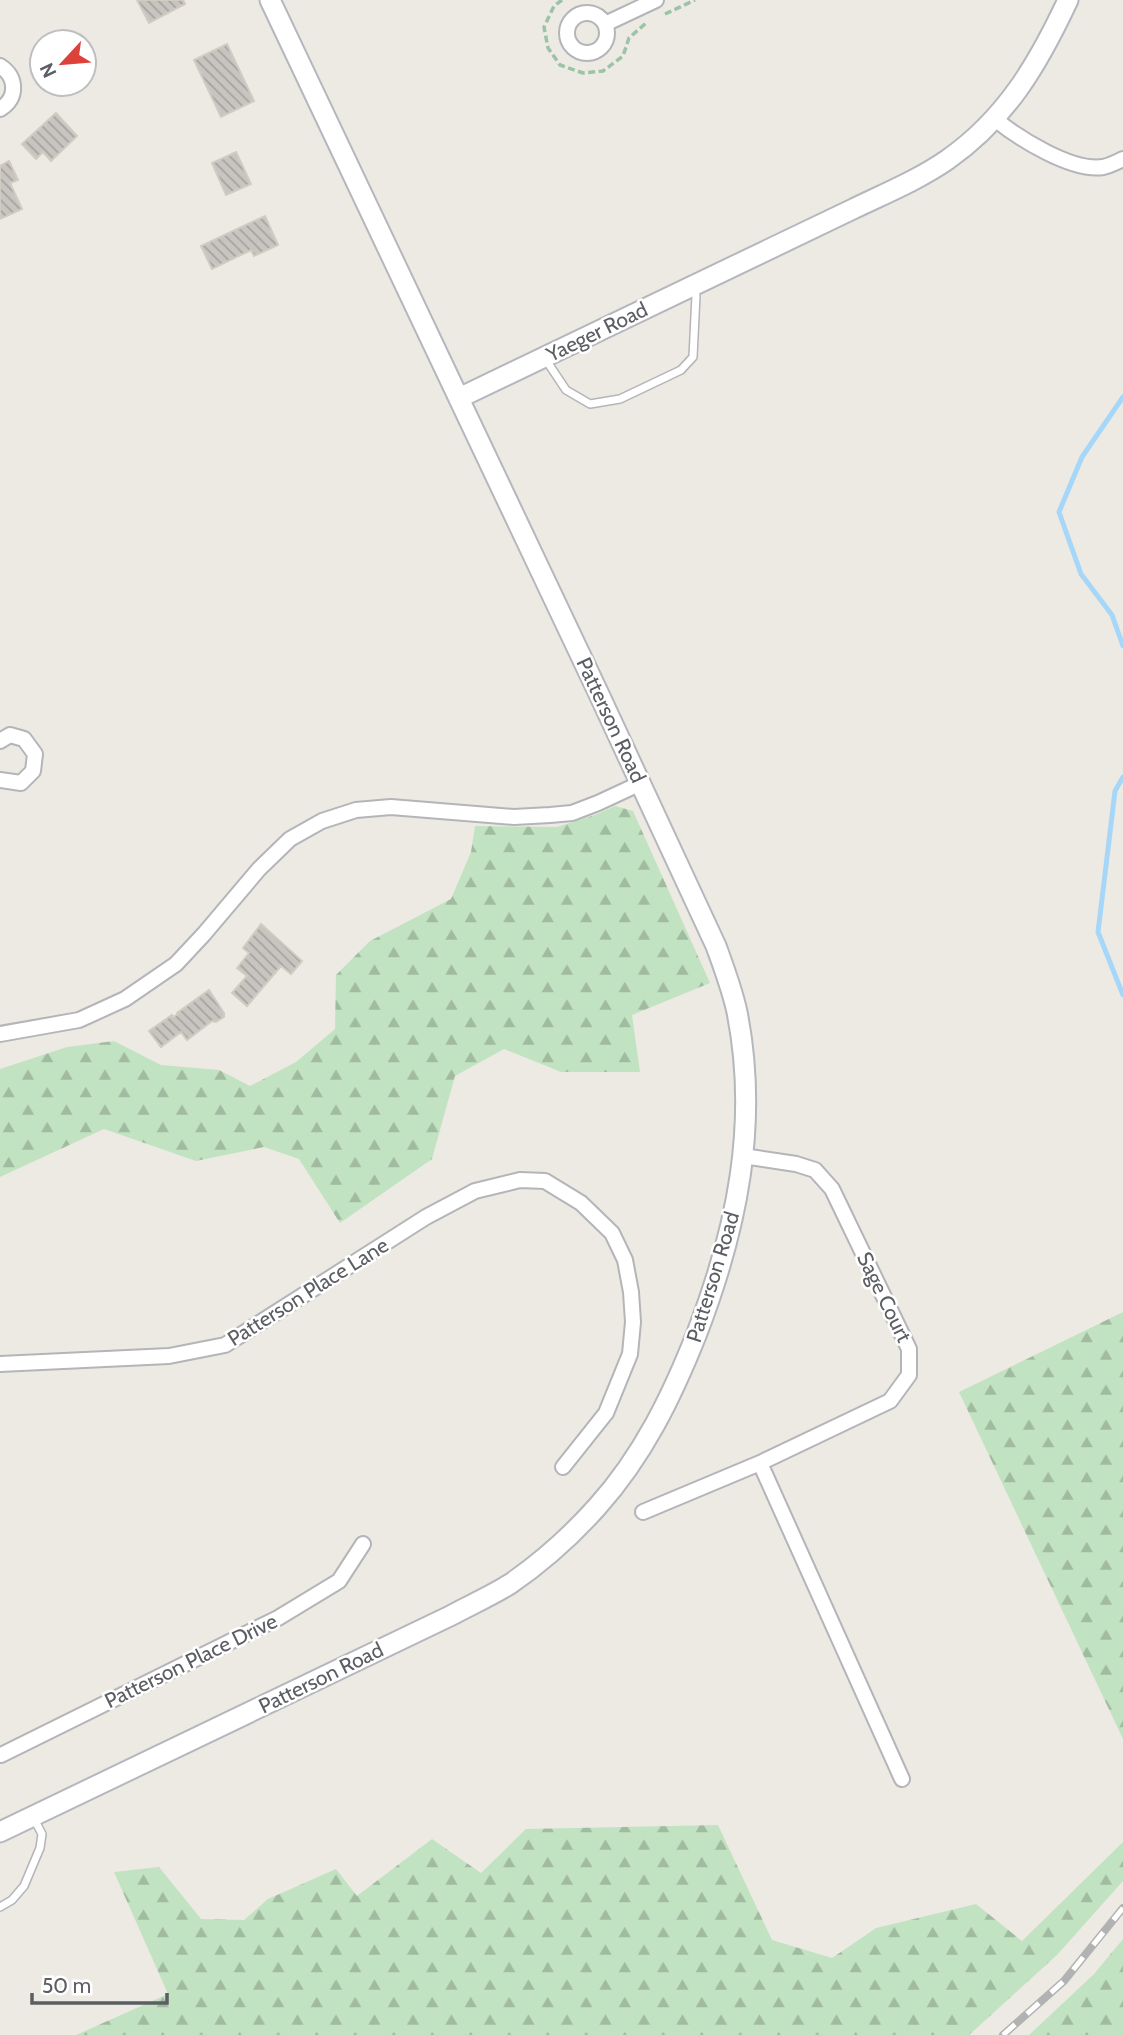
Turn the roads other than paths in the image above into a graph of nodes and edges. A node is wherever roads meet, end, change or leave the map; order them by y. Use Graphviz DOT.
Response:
graph roads {
  1 [pos="270,0"];
  2 [pos="656,0"];
  3 [pos="1068,0"];
  4 [pos="605,24"];
  5 [pos="0,66"];
  6 [pos="0,109"];
  7 [pos="995,119"];
  8 [pos="1123,159"];
  9 [pos="692,286"];
  10 [pos="545,358"];
  11 [pos="459,398"];
  12 [pos="0,741"];
  13 [pos="0,780"];
  14 [pos="640,783"];
  15 [pos="0,1034"];
  16 [pos="743,1156"];
  17 [pos="0,1364"];
  18 [pos="760,1463"];
  19 [pos="563,1468"];
  20 [pos="643,1512"];
  21 [pos="363,1544"];
  22 [pos="1,1755"];
  23 [pos="902,1779"];
  24 [pos="33,1817"];
  25 [pos="0,1832"];
  26 [pos="0,1907"];
  1 -- 11 [label="street"];
  2 -- 4 [label="street"];
  3 -- 7 [label="street, Yaeger Road"];
  5 -- 6 [label="street"];
  7 -- 8 [label="street"];
  7 -- 9 [label="street, Yaeger Road"];
  9 -- 10 [label="street, Yaeger Road"];
  9 -- 10 [label="lane"];
  10 -- 11 [label="street, Yaeger Road"];
  11 -- 14 [label="street, Patterson Road"];
  12 -- 13 [label="street"];
  14 -- 15 [label="street"];
  14 -- 16 [label="street, Patterson Road"];
  16 -- 18 [label="street, Sage Court"];
  16 -- 24 [label="street, Patterson Road"];
  17 -- 19 [label="street, Patterson Place Lane"];
  18 -- 20 [label="street, Sage Court"];
  18 -- 23 [label="street"];
  21 -- 22 [label="street, Patterson Place Drive"];
  24 -- 25 [label="street, Patterson Road"];
  24 -- 26 [label="lane"];
}
